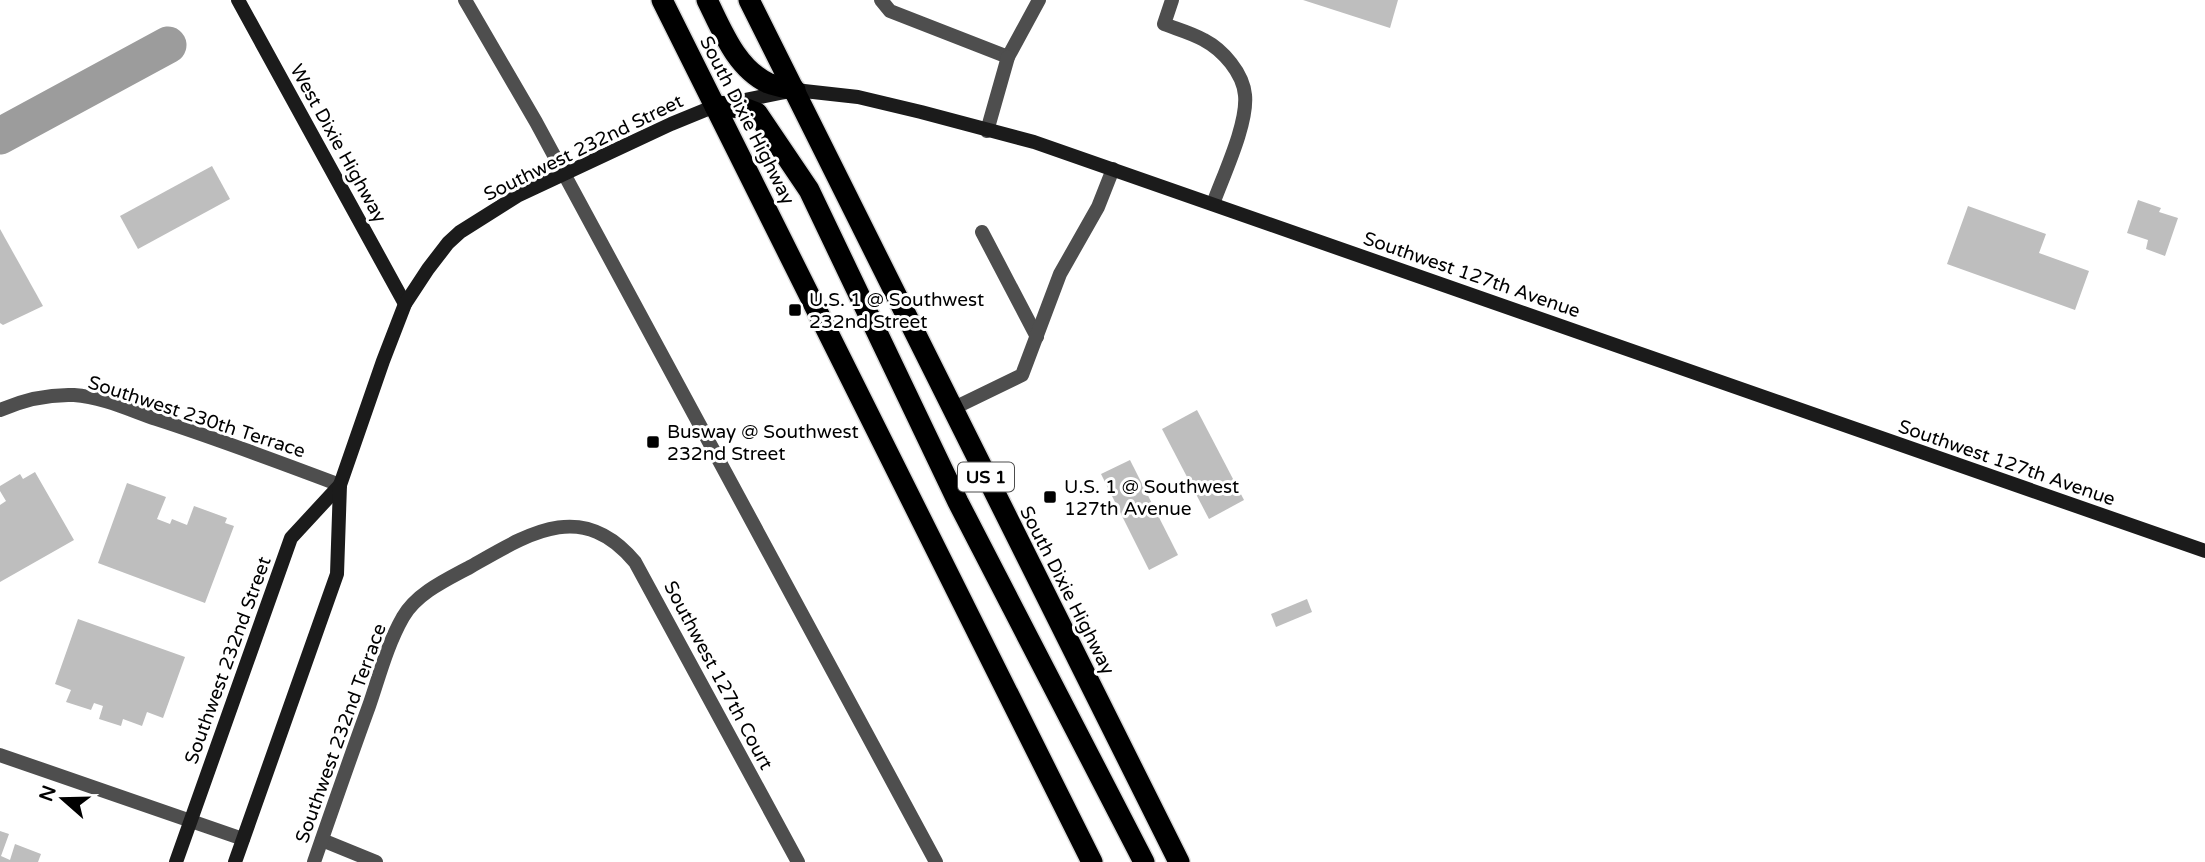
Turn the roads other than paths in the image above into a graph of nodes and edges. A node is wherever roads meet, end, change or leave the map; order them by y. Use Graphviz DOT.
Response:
graph roads {
  1 [pos="238,0"];
  2 [pos="465,0"];
  3 [pos="662,0"];
  4 [pos="707,0"];
  5 [pos="749,0"];
  6 [pos="881,0"];
  7 [pos="1039,0"];
  8 [pos="1172,0"];
  9 [pos="1008,57"];
  10 [pos="795,90"];
  11 [pos="715,106"];
  12 [pos="987,131"];
  13 [pos="1113,169"];
  14 [pos="563,174"];
  15 [pos="1213,204"];
  16 [pos="982,232"];
  17 [pos="405,304"];
  18 [pos="1037,337"];
  19 [pos="952,409"];
  20 [pos="0,410"];
  21 [pos="340,485"];
  22 [pos="585,528"];
  23 [pos="2205,551"];
  24 [pos="0,755"];
  25 [pos="191,821"];
  26 [pos="243,839"];
  27 [pos="322,840"];
  28 [pos="176,862"];
  29 [pos="235,862"];
  30 [pos="314,862"];
  31 [pos="376,862"];
  32 [pos="798,862"];
  33 [pos="936,862"];
  34 [pos="1092,862"];
  35 [pos="1144,862"];
  36 [pos="1179,862"];
  1 -- 17 [label="street, West Dixie Highway"];
  2 -- 14 [label="street"];
  3 -- 11 [label="highway, South Dixie Highway"];
  4 -- 10 [label="highway"];
  5 -- 10 [label="highway, South Dixie Highway / US 1"];
  6 -- 9 [label="street"];
  7 -- 9 [label="street"];
  8 -- 15 [label="street"];
  9 -- 12 [label="street"];
  10 -- 11 [label="street, Southwest 127th Avenue"];
  10 -- 12 [label="street, Southwest 127th Avenue"];
  10 -- 19 [label="highway, South Dixie Highway / US 1"];
  11 -- 14 [label="street, Southwest 232nd Street"];
  11 -- 34 [label="highway, South Dixie Highway"];
  11 -- 35 [label="highway"];
  12 -- 13 [label="street, Southwest 127th Avenue"];
  13 -- 15 [label="street, Southwest 127th Avenue"];
  13 -- 18 [label="street"];
  14 -- 17 [label="street, Southwest 232nd Street"];
  14 -- 33 [label="street"];
  15 -- 23 [label="street, Southwest 127th Avenue"];
  16 -- 18 [label="street"];
  17 -- 21 [label="street, Southwest 232nd Street"];
  18 -- 19 [label="street"];
  19 -- 36 [label="highway, South Dixie Highway / US 1"];
  20 -- 21 [label="street, Southwest 230th Terrace"];
  21 -- 25 [label="street, Southwest 232nd Street"];
  21 -- 26 [label="street, Southwest 232nd Street"];
  22 -- 27 [label="street, Southwest 232nd Terrace"];
  22 -- 32 [label="street, Southwest 127th Court"];
  24 -- 25 [label="street"];
  25 -- 26 [label="street"];
  25 -- 28 [label="street, Southwest 232nd Street"];
  26 -- 29 [label="street, Southwest 232nd Street"];
  27 -- 30 [label="street, Southwest 232nd Terrace"];
  27 -- 31 [label="street"];
}
